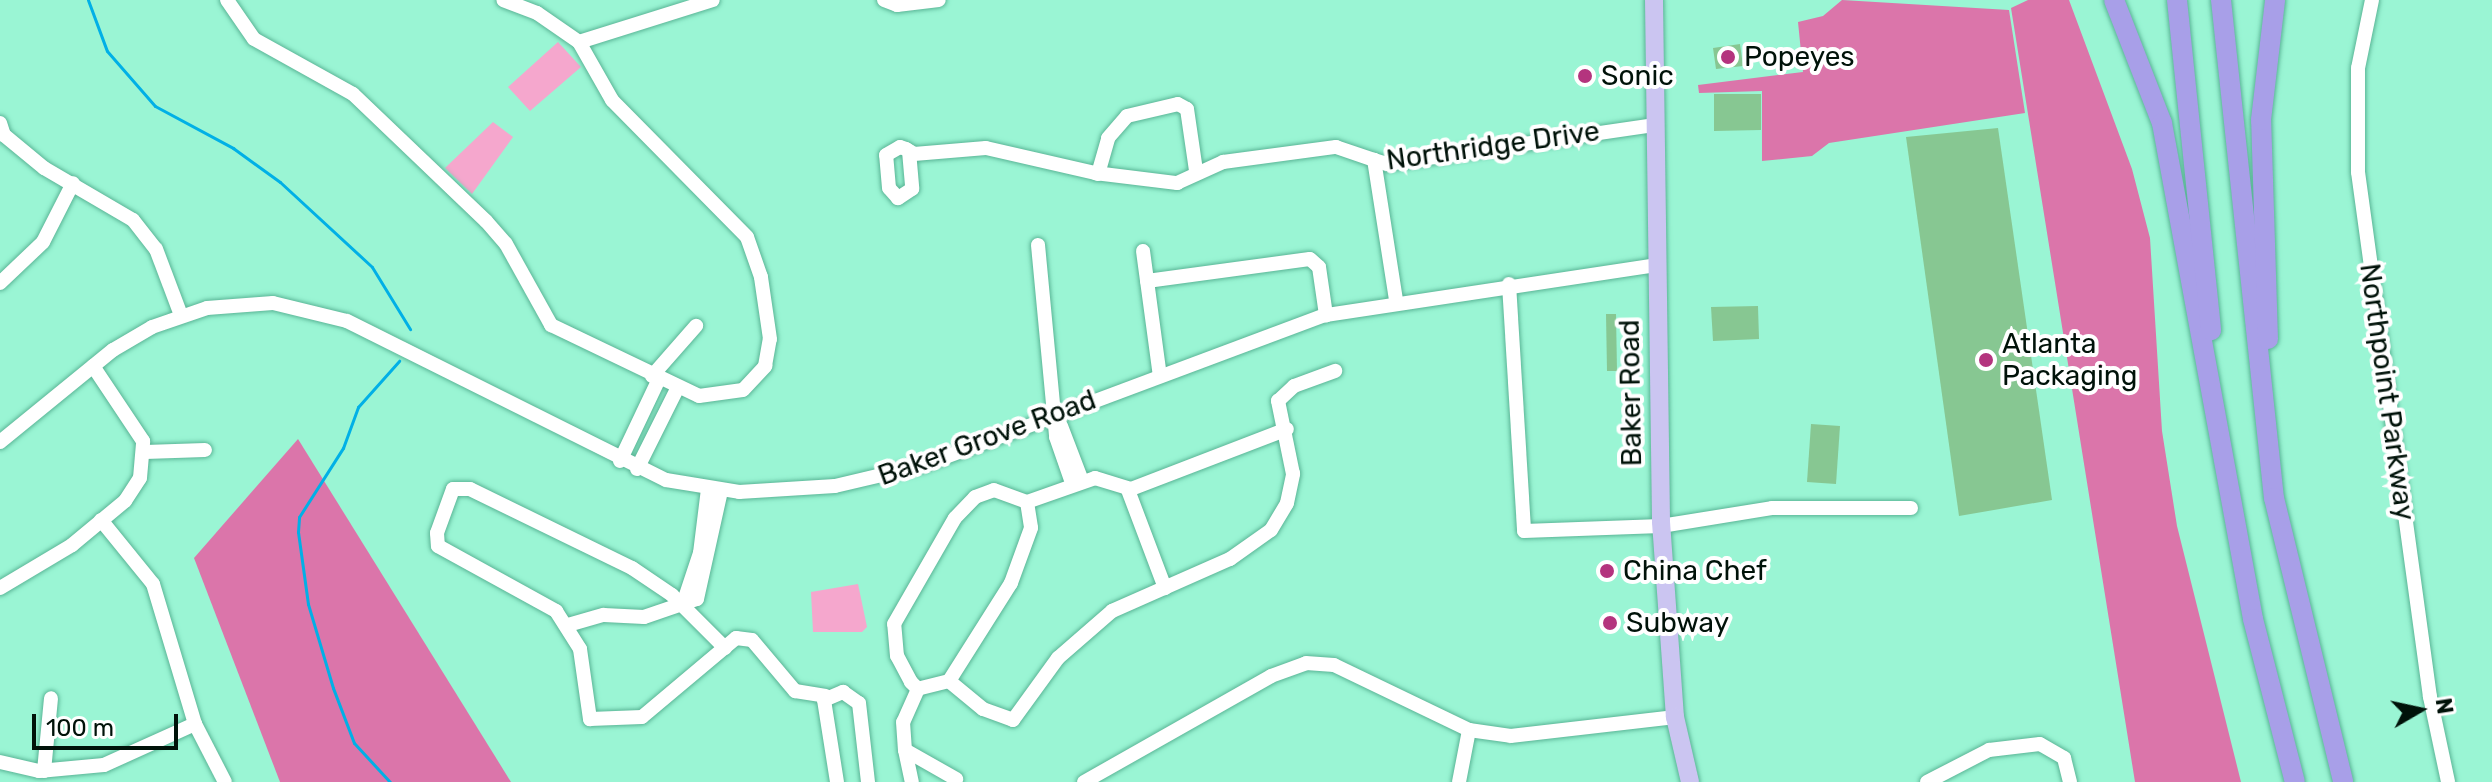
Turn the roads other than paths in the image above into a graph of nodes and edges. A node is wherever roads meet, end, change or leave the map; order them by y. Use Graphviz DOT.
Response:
graph roads {
  1 [pos="227,0"];
  2 [pos="503,0"];
  3 [pos="713,0"];
  4 [pos="884,0"];
  5 [pos="939,0"];
  6 [pos="1654,0"];
  7 [pos="2114,0"];
  8 [pos="2177,0"];
  9 [pos="2221,0"];
  10 [pos="2275,0"];
  11 [pos="2372,0"];
  12 [pos="579,42"];
  13 [pos="1655,125"];
  14 [pos="1,132"];
  15 [pos="909,151"];
  16 [pos="1374,160"];
  17 [pos="1196,171"];
  18 [pos="1098,174"];
  19 [pos="73,183"];
  20 [pos="1038,245"];
  21 [pos="1143,251"];
  22 [pos="1657,265"];
  23 [pos="1147,281"];
  24 [pos="0,283"];
  25 [pos="1509,284"];
  26 [pos="1396,300"];
  27 [pos="181,315"];
  28 [pos="1326,315"];
  29 [pos="696,326"];
  30 [pos="93,366"];
  31 [pos="1335,371"];
  32 [pos="1160,376"];
  33 [pos="656,378"];
  34 [pos="678,387"];
  35 [pos="1057,414"];
  36 [pos="1287,429"];
  37 [pos="0,442"];
  38 [pos="205,450"];
  39 [pos="145,452"];
  40 [pos="620,461"];
  41 [pos="637,469"];
  42 [pos="1077,482"];
  43 [pos="715,490"];
  44 [pos="1128,490"];
  45 [pos="2274,498"];
  46 [pos="1027,502"];
  47 [pos="1911,508"];
  48 [pos="101,520"];
  49 [pos="2234,525"];
  50 [pos="1661,526"];
  51 [pos="0,588"];
  52 [pos="1165,588"];
  53 [pos="683,604"];
  54 [pos="568,625"];
  55 [pos="725,648"];
  56 [pos="949,681"];
  57 [pos="918,689"];
  58 [pos="826,696"];
  59 [pos="51,698"];
  60 [pos="1675,717"];
  61 [pos="195,724"];
  62 [pos="1469,730"];
  63 [pos="905,750"];
  64 [pos="0,762"];
  65 [pos="44,771"];
  66 [pos="956,779"];
  67 [pos="225,782"];
  68 [pos="837,782"];
  69 [pos="868,782"];
  70 [pos="912,782"];
  71 [pos="1084,782"];
  72 [pos="1459,782"];
  73 [pos="1690,782"];
  74 [pos="1927,782"];
  75 [pos="2070,782"];
  76 [pos="2295,782"];
  77 [pos="2343,782"];
  78 [pos="2448,782"];
  1 -- 33 [label="street"];
  2 -- 12 [label="street"];
  3 -- 12 [label="street"];
  4 -- 5 [label="street"];
  6 -- 13 [label="main road, Baker Road"];
  7 -- 49 [label="highway"];
  8 -- 49 [label="highway"];
  9 -- 45 [label="highway"];
  10 -- 45 [label="highway"];
  11 -- 78 [label="street, Northpoint Parkway"];
  12 -- 34 [label="street"];
  13 -- 16 [label="street, Northridge Drive"];
  13 -- 22 [label="main road, Baker Road"];
  14 -- 19 [label="street"];
  15 -- 18 [label="street"];
  16 -- 17 [label="street"];
  16 -- 26 [label="street, Northridge Drive"];
  17 -- 18 [label="street"];
  17 -- 18 [label="street"];
  19 -- 24 [label="street"];
  19 -- 27 [label="street"];
  20 -- 35 [label="street"];
  21 -- 23 [label="street"];
  22 -- 25 [label="street, Baker Grove Road"];
  22 -- 50 [label="main road, Baker Road"];
  23 -- 28 [label="street"];
  23 -- 32 [label="street"];
  25 -- 26 [label="street, Baker Grove Road"];
  25 -- 50 [label="street"];
  26 -- 28 [label="street, Baker Grove Road"];
  27 -- 30 [label="street, Baker Grove Road"];
  27 -- 40 [label="street, Baker Grove Road"];
  28 -- 32 [label="street, Baker Grove Road"];
  29 -- 33 [label="street"];
  30 -- 37 [label="street, Baker Grove Road"];
  30 -- 39 [label="street"];
  31 -- 36 [label="street"];
  32 -- 35 [label="street, Baker Grove Road"];
  33 -- 34 [label="street"];
  33 -- 40 [label="street"];
  34 -- 41 [label="street"];
  35 -- 42 [label="street"];
  35 -- 43 [label="street, Baker Grove Road"];
  36 -- 44 [label="street"];
  36 -- 52 [label="street"];
  38 -- 39 [label="street"];
  39 -- 48 [label="street"];
  40 -- 41 [label="street, Baker Grove Road"];
  41 -- 43 [label="street, Baker Grove Road"];
  42 -- 44 [label="street"];
  42 -- 46 [label="street"];
  43 -- 53 [label="street"];
  43 -- 53 [label="street"];
  44 -- 52 [label="street"];
  45 -- 77 [label="highway"];
  46 -- 56 [label="street"];
  46 -- 57 [label="street"];
  47 -- 50 [label="street"];
  48 -- 51 [label="street"];
  48 -- 61 [label="street"];
  49 -- 76 [label="highway"];
  50 -- 60 [label="main road, Baker Road"];
  52 -- 56 [label="street"];
  53 -- 54 [label="street"];
  53 -- 54 [label="street"];
  53 -- 55 [label="street"];
  54 -- 55 [label="street"];
  55 -- 58 [label="street"];
  56 -- 57 [label="street"];
  57 -- 63 [label="street"];
  58 -- 68 [label="street"];
  58 -- 69 [label="street"];
  59 -- 65 [label="street"];
  60 -- 62 [label="street"];
  60 -- 73 [label="main road, Baker Road"];
  61 -- 65 [label="street"];
  61 -- 67 [label="street"];
  62 -- 71 [label="street"];
  62 -- 72 [label="street"];
  63 -- 66 [label="street"];
  63 -- 70 [label="street"];
  64 -- 65 [label="street"];
  74 -- 75 [label="street"];
}
